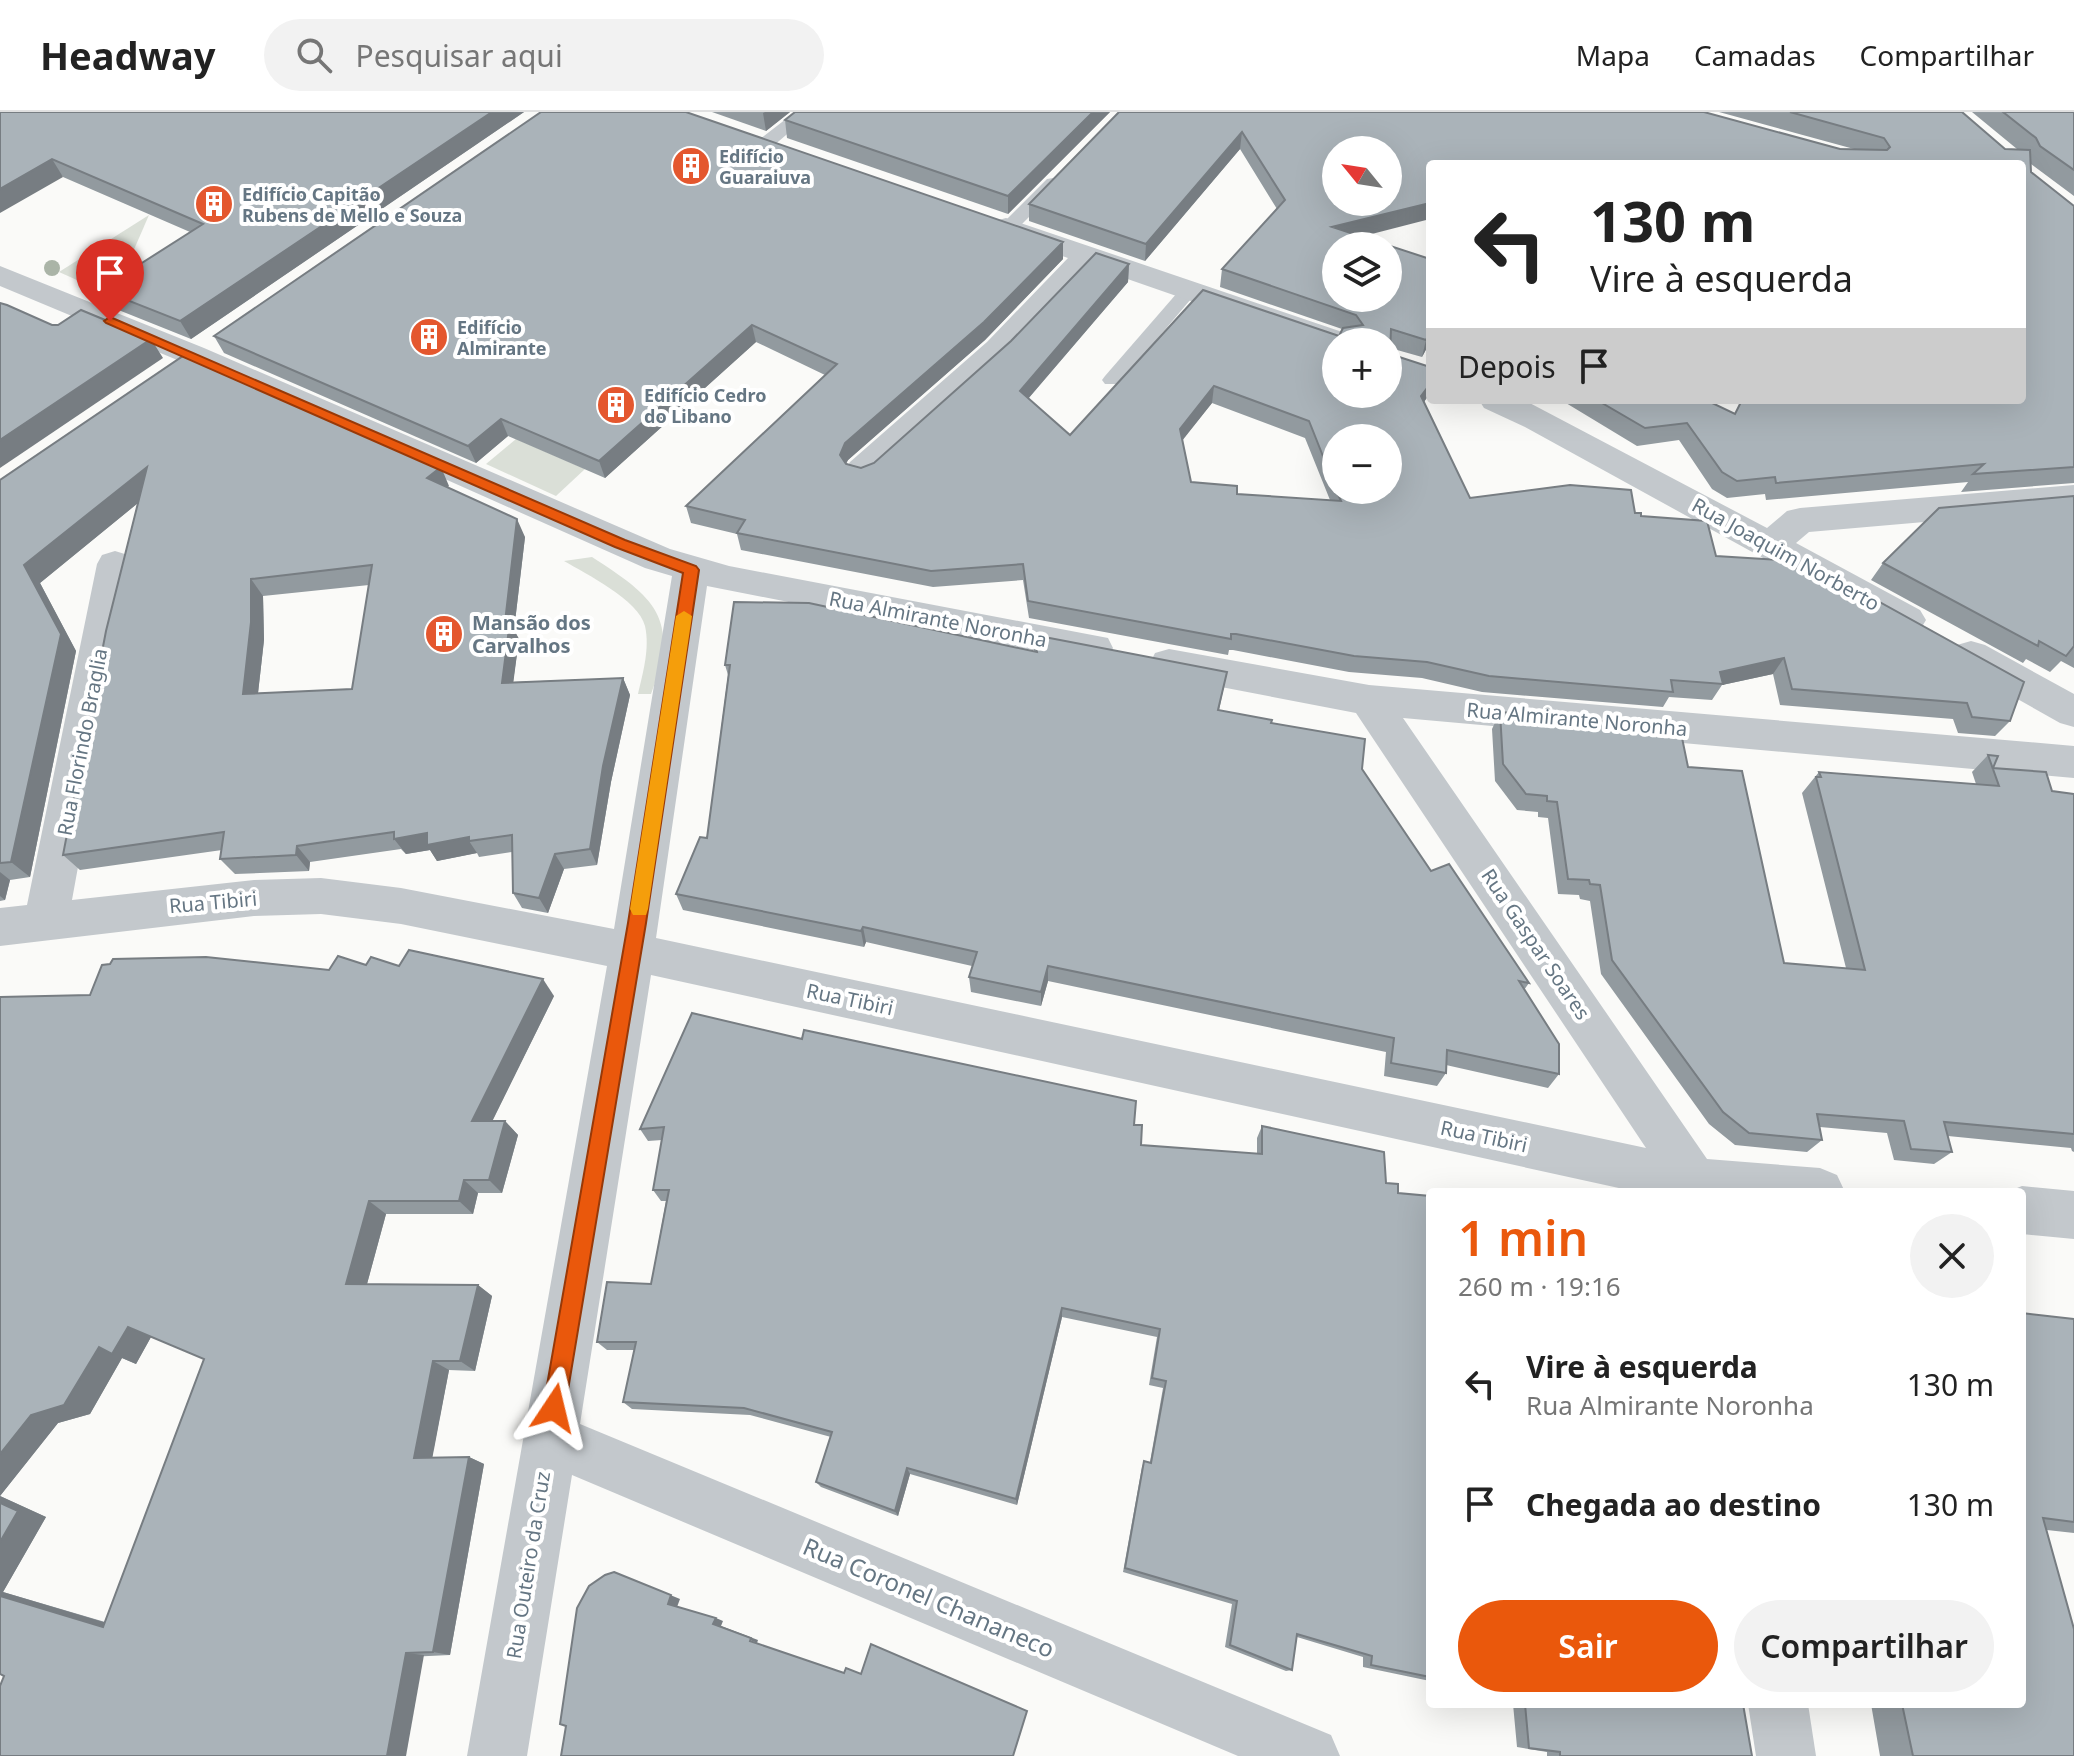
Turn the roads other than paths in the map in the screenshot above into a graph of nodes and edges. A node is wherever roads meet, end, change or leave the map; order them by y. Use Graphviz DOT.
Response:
graph roads {
  1 [pos="805,112"];
  2 [pos="736,133"];
  3 [pos="766,143"];
  4 [pos="794,153"];
  5 [pos="1069,167"];
  6 [pos="979,217"];
  7 [pos="1008,228"];
  8 [pos="1089,254"];
  9 [pos="0,275"];
  10 [pos="1190,289"];
  11 [pos="1322,336"];
  12 [pos="206,346"];
  13 [pos="164,375"];
  14 [pos="1112,380"];
  15 [pos="1504,404"];
  16 [pos="862,470"];
  17 [pos="2074,497"];
  18 [pos="1771,545"];
  19 [pos="115,564"];
  20 [pos="691,570"];
  21 [pos="1369,700"];
  22 [pos="2073,711"];
  23 [pos="2069,760"];
  24 [pos="46,921"];
  25 [pos="0,927"];
  26 [pos="632,952"];
  27 [pos="1694,1186"];
  28 [pos="1736,1188"];
  29 [pos="2026,1210"];
  30 [pos="2074,1215"];
  31 [pos="548,1438"];
  32 [pos="1779,1708"];
  33 [pos="497,1756"];
  34 [pos="1310,1756"];
  35 [pos="1786,1756"];
  1 -- 3 [label="lane"];
  2 -- 3 [label="street"];
  3 -- 4 [label="street"];
  5 -- 7 [label="lane"];
  6 -- 7 [label="street"];
  7 -- 8 [label="street"];
  8 -- 10 [label="street"];
  8 -- 16 [label="street"];
  9 -- 12 [label="street, Rua Almirante Noronha"];
  10 -- 11 [label="street"];
  10 -- 14 [label="lane"];
  12 -- 13 [label="street"];
  12 -- 20 [label="street, Rua Almirante Noronha"];
  15 -- 18 [label="street, Rua Joaquim Norberto"];
  17 -- 18 [label="street"];
  18 -- 22 [label="street, Rua Joaquim Norberto"];
  19 -- 24 [label="street, Rua Florindo Braglia"];
  20 -- 21 [label="street, Rua Almirante Noronha"];
  20 -- 26 [label="street, Rua Outeiro da Cruz"];
  21 -- 23 [label="street, Rua Almirante Noronha"];
  21 -- 27 [label="street, Rua Gaspar Soares"];
  24 -- 25 [label="street, Rua Tibiri"];
  24 -- 26 [label="street, Rua Tibiri"];
  26 -- 27 [label="street, Rua Tibiri"];
  26 -- 31 [label="street, Rua Outeiro da Cruz"];
  27 -- 28 [label="street, Rua Tibiri"];
  29 -- 30 [label="street"];
  31 -- 33 [label="street, Rua Outeiro da Cruz"];
  31 -- 34 [label="street, Rua Coronel Chananeco"];
  32 -- 35 [label="street"];
}
